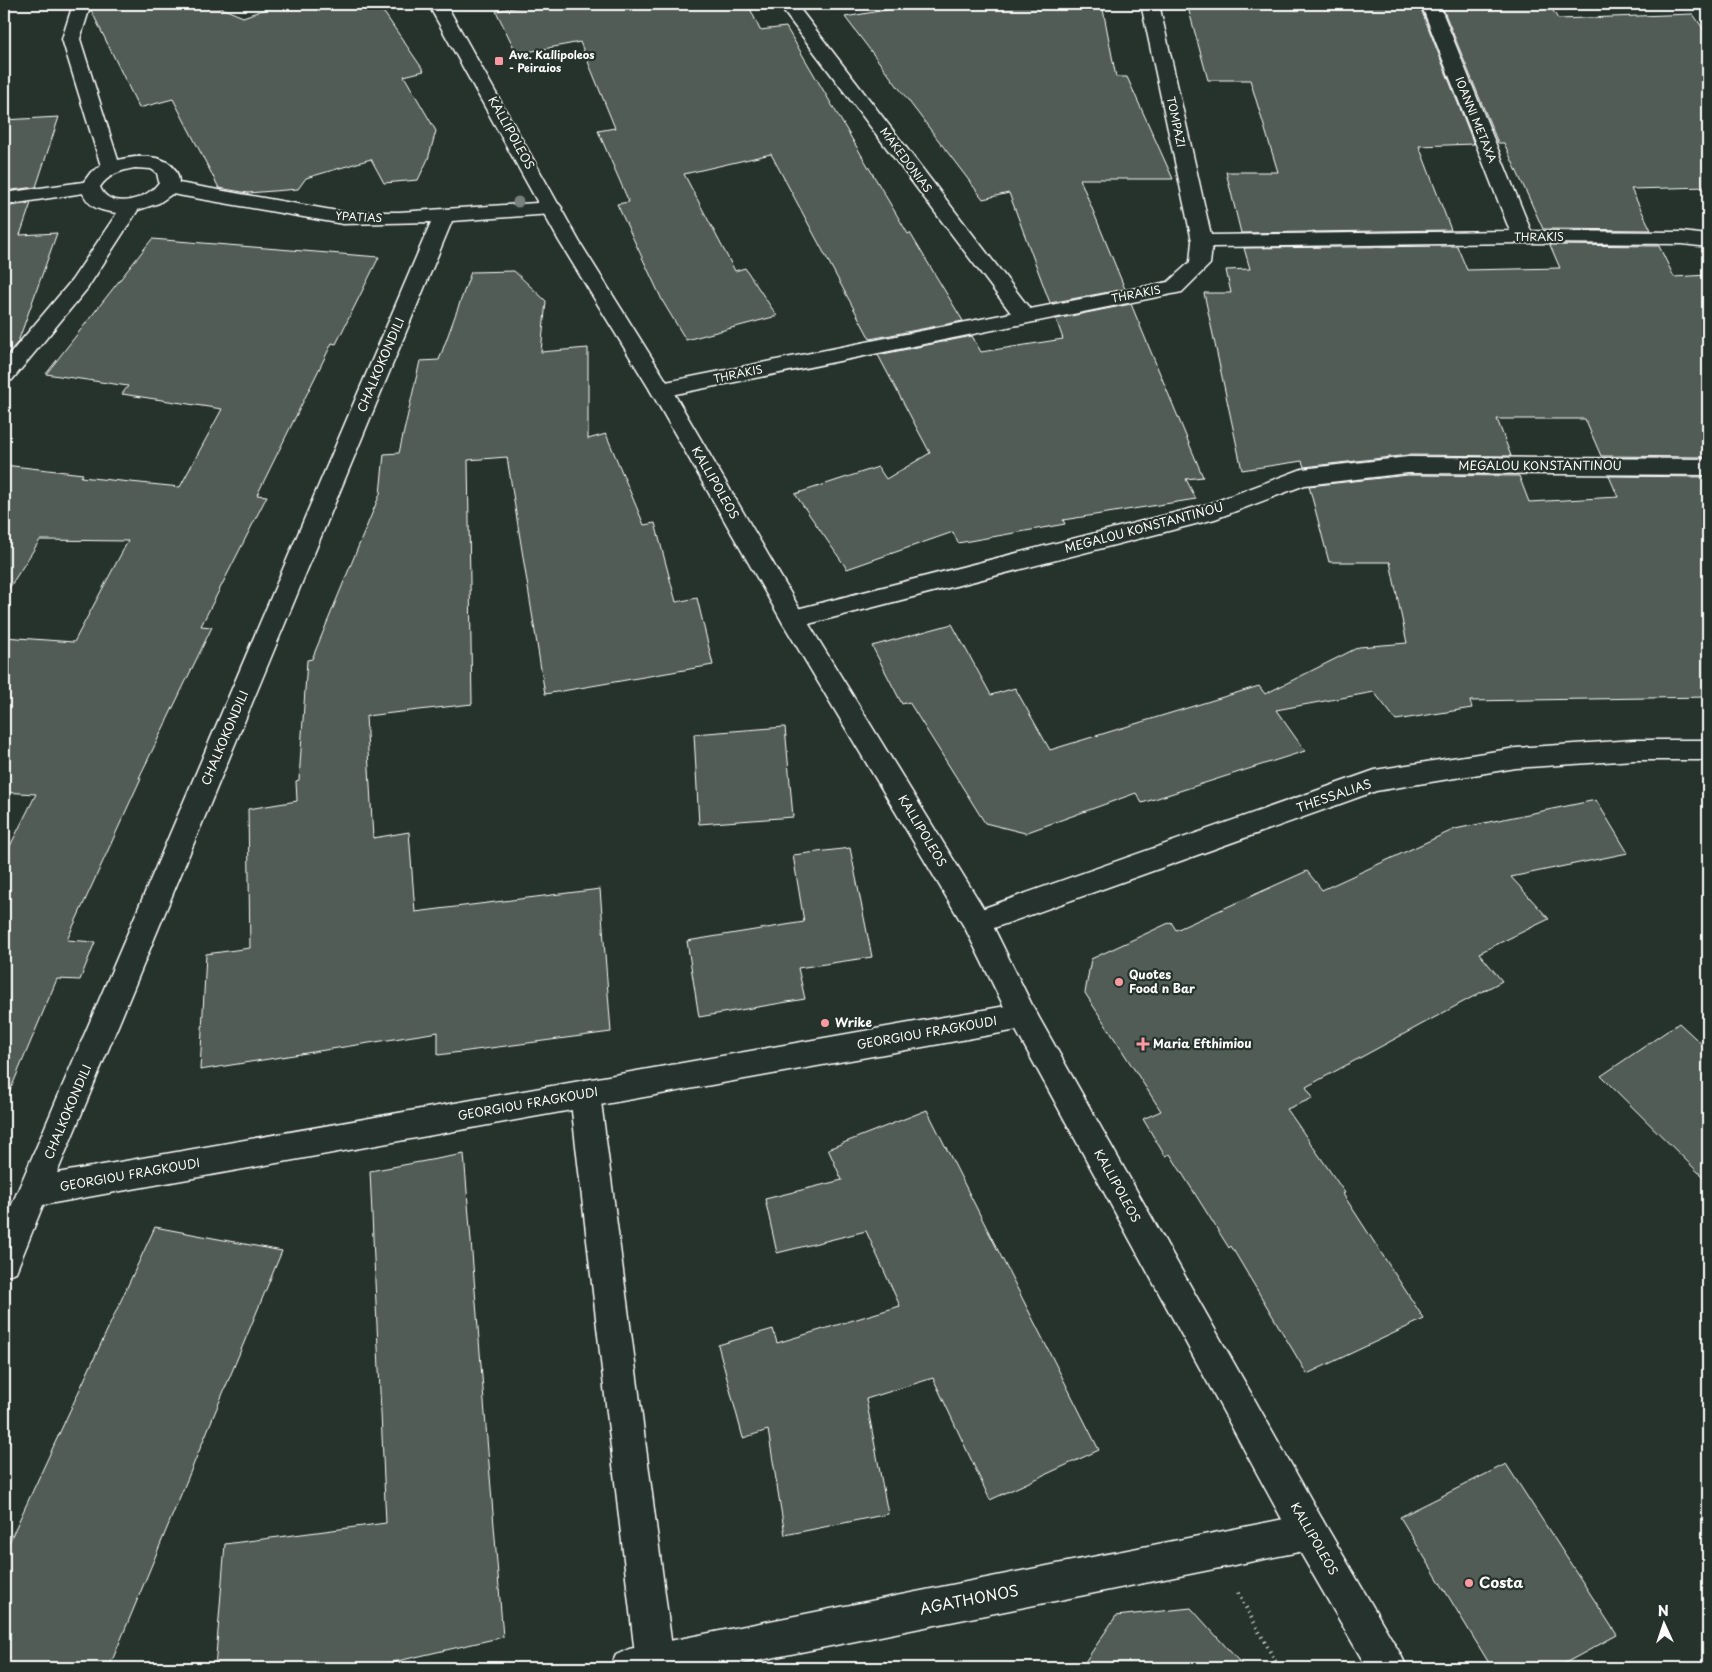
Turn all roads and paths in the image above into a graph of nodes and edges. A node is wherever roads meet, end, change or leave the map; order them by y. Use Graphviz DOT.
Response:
graph roads {
  1 [pos="82,4"];
  2 [pos="437,4"];
  3 [pos="787,4"];
  4 [pos="1150,4"];
  5 [pos="1430,4"];
  6 [pos="111,168"];
  7 [pos="90,187"];
  8 [pos="168,187"];
  9 [pos="4,199"];
  10 [pos="131,206"];
  11 [pos="552,208"];
  12 [pos="444,215"];
  13 [pos="1523,237"];
  14 [pos="1202,241"];
  15 [pos="1708,241"];
  16 [pos="1024,316"];
  17 [pos="4,375"];
  18 [pos="661,390"];
  19 [pos="1708,467"];
  20 [pos="793,618"];
  21 [pos="1708,750"];
  22 [pos="977,922"];
  23 [pos="1023,1016"];
  24 [pos="585,1094"];
  25 [pos="34,1192"];
  26 [pos="4,1261"];
  27 [pos="1309,1532"];
  28 [pos="1215,1550"];
  29 [pos="642,1665"];
  30 [pos="1279,1668"];
  31 [pos="1388,1668"];
  1 -- 6 [label="street"];
  2 -- 11 [label="street, KALLIPOLEOS"];
  3 -- 16 [label="street, MAKEDONIAS"];
  4 -- 14 [label="street, TOMPAZI"];
  5 -- 13 [label="street, IOANNI METAXA"];
  6 -- 7 [label="street"];
  6 -- 8 [label="street"];
  7 -- 9 [label="street"];
  7 -- 10 [label="street"];
  8 -- 10 [label="street"];
  8 -- 12 [label="street, YPATIAS"];
  10 -- 17 [label="street"];
  11 -- 12 [label="street, YPATIAS"];
  11 -- 18 [label="street, KALLIPOLEOS"];
  12 -- 25 [label="street, CHALKOKONDILI"];
  13 -- 14 [label="street, THRAKIS"];
  13 -- 15 [label="street, THRAKIS"];
  14 -- 16 [label="street, THRAKIS"];
  16 -- 18 [label="street, THRAKIS"];
  18 -- 20 [label="street, KALLIPOLEOS"];
  19 -- 20 [label="street, MEGALOU KONSTANTINOU"];
  20 -- 22 [label="street, KALLIPOLEOS"];
  21 -- 22 [label="street, THESSALIAS"];
  22 -- 23 [label="street, KALLIPOLEOS"];
  23 -- 24 [label="street, GEORGIOU FRAGKOUDI"];
  23 -- 27 [label="street, KALLIPOLEOS"];
  24 -- 25 [label="street, GEORGIOU FRAGKOUDI"];
  24 -- 29 [label="street"];
  25 -- 26 [label="street, CHALKOKONDILI"];
  27 -- 28 [label="street, AGATHONOS"];
  27 -- 31 [label="street, KALLIPOLEOS"];
  28 -- 29 [label="street, AGATHONOS"];
  28 -- 30 [label="path"];
}
